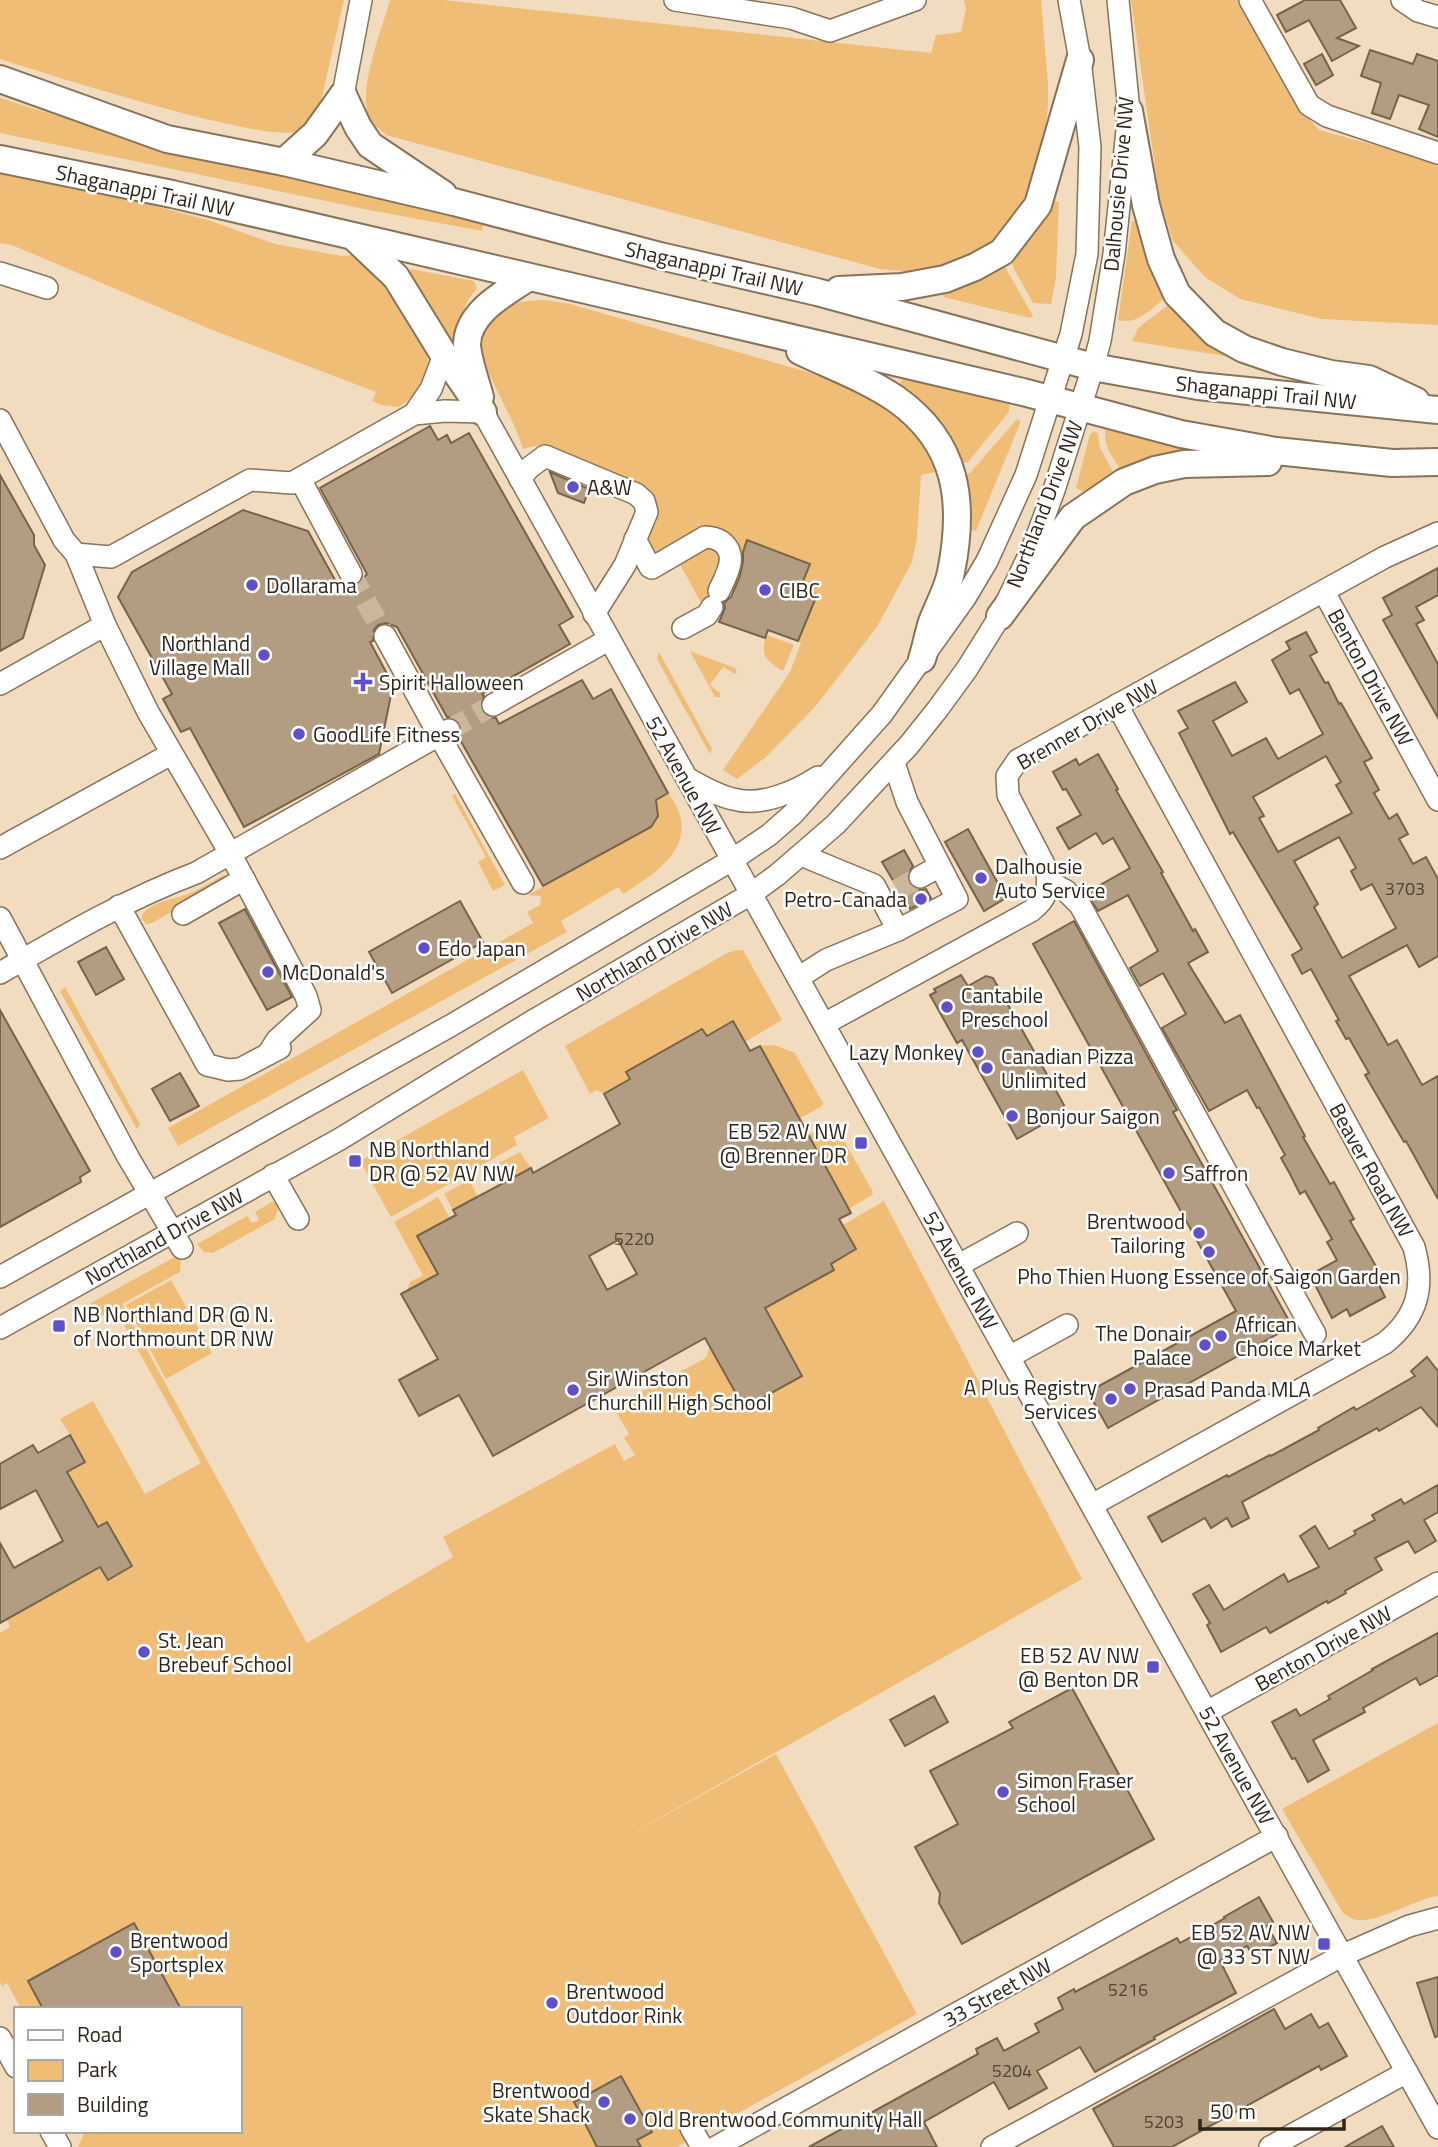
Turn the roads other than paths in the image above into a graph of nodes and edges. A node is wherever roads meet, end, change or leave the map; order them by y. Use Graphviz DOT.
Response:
graph roads {
  1 [pos="361,0"];
  2 [pos="676,0"];
  3 [pos="915,0"];
  4 [pos="1069,0"];
  5 [pos="1118,0"];
  6 [pos="1250,0"];
  7 [pos="1402,0"];
  8 [pos="786,9"];
  9 [pos="1438,17"];
  10 [pos="1080,60"];
  11 [pos="0,79"];
  12 [pos="344,94"];
  13 [pos="1129,111"];
  14 [pos="1438,153"];
  15 [pos="0,159"];
  16 [pos="284,162"];
  17 [pos="454,202"];
  18 [pos="355,238"];
  19 [pos="0,273"];
  20 [pos="527,278"];
  21 [pos="47,288"];
  22 [pos="817,292"];
  23 [pos="750,328"];
  24 [pos="444,355"];
  25 [pos="1063,359"];
  26 [pos="1093,367"];
  27 [pos="1051,399"];
  28 [pos="1081,408"];
  29 [pos="1436,409"];
  30 [pos="483,412"];
  31 [pos="414,414"];
  32 [pos="0,420"];
  33 [pos="1354,459"];
  34 [pos="1438,462"];
  35 [pos="300,479"];
  36 [pos="520,479"];
  37 [pos="638,533"];
  38 [pos="1438,533"];
  39 [pos="76,554"];
  40 [pos="351,574"];
  41 [pos="1324,592"];
  42 [pos="594,614"];
  43 [pos="1000,616"];
  44 [pos="104,625"];
  45 [pos="683,628"];
  46 [pos="385,636"];
  47 [pos="608,640"];
  48 [pos="922,659"];
  49 [pos="0,684"];
  50 [pos="493,705"];
  51 [pos="1117,705"];
  52 [pos="444,733"];
  53 [pos="171,754"];
  54 [pos="894,763"];
  55 [pos="835,767"];
  56 [pos="687,778"];
  57 [pos="1438,800"];
  58 [pos="0,848"];
  59 [pos="230,853"];
  60 [pos="801,855"];
  61 [pos="733,860"];
  62 [pos="940,866"];
  63 [pos="920,877"];
  64 [pos="244,880"];
  65 [pos="1048,881"];
  66 [pos="523,883"];
  67 [pos="751,894"];
  68 [pos="119,906"];
  69 [pos="183,914"];
  70 [pos="0,918"];
  71 [pos="898,930"];
  72 [pos="23,959"];
  73 [pos="0,973"];
  74 [pos="798,978"];
  75 [pos="824,1024"];
  76 [pos="274,1175"];
  77 [pos="151,1194"];
  78 [pos="298,1219"];
  79 [pos="1017,1233"];
  80 [pos="177,1239"];
  81 [pos="959,1265"];
  82 [pos="0,1277"];
  83 [pos="1067,1325"];
  84 [pos="0,1328"];
  85 [pos="1315,1334"];
  86 [pos="1009,1357"];
  87 [pos="1092,1505"];
  88 [pos="1438,1583"];
  89 [pos="1207,1712"];
  90 [pos="1277,1836"];
  91 [pos="1438,1918"];
  92 [pos="1343,1955"];
  93 [pos="0,2038"];
  94 [pos="14,2063"];
  95 [pos="1407,2072"];
  96 [pos="691,2128"];
  97 [pos="1438,2128"];
  98 [pos="702,2147"];
  99 [pos="716,2147"];
  100 [pos="992,2147"];
  101 [pos="1270,2147"];
  1 -- 12 [label="street"];
  2 -- 8 [label="street"];
  3 -- 8 [label="street"];
  4 -- 10 [label="street, Dalhousie Drive NW"];
  5 -- 13 [label="street, Dalhousie Drive NW"];
  6 -- 14 [label="street"];
  7 -- 9 [label="street"];
  10 -- 22 [label="main road"];
  10 -- 25 [label="street, Dalhousie Drive NW"];
  11 -- 16 [label="main road, Shaganappi Trail NW"];
  12 -- 16 [label="main road"];
  12 -- 17 [label="main road"];
  13 -- 26 [label="street, Dalhousie Drive NW"];
  13 -- 29 [label="main road"];
  15 -- 18 [label="main road, Shaganappi Trail NW"];
  16 -- 17 [label="main road, Shaganappi Trail NW"];
  17 -- 22 [label="main road, Shaganappi Trail NW"];
  18 -- 20 [label="main road, Shaganappi Trail NW"];
  18 -- 24 [label="main road"];
  19 -- 21 [label="street"];
  20 -- 23 [label="main road, Shaganappi Trail NW"];
  20 -- 30 [label="main road"];
  22 -- 25 [label="main road, Shaganappi Trail NW"];
  23 -- 27 [label="main road, Shaganappi Trail NW"];
  23 -- 48 [label="main road"];
  24 -- 30 [label="main road"];
  24 -- 31 [label="street"];
  25 -- 26 [label="main road, Shaganappi Trail NW"];
  25 -- 27 [label="street, Northland Drive NW"];
  26 -- 28 [label="street, Northland Drive NW"];
  26 -- 29 [label="main road, Shaganappi Trail NW"];
  27 -- 28 [label="main road, Shaganappi Trail NW"];
  27 -- 48 [label="street, Northland Drive NW"];
  28 -- 33 [label="main road, Shaganappi Trail NW"];
  28 -- 43 [label="street, Northland Drive NW"];
  30 -- 31 [label="street"];
  30 -- 36 [label="street, 52 Avenue NW"];
  31 -- 35 [label="street"];
  32 -- 39 [label="street"];
  33 -- 34 [label="main road, Shaganappi Trail NW"];
  33 -- 43 [label="main road"];
  35 -- 39 [label="street"];
  35 -- 40 [label="street"];
  36 -- 37 [label="street"];
  36 -- 42 [label="street, 52 Avenue NW"];
  37 -- 42 [label="street"];
  37 -- 45 [label="street"];
  38 -- 41 [label="street, Brenner Drive NW"];
  39 -- 44 [label="street"];
  41 -- 51 [label="street, Brenner Drive NW"];
  41 -- 57 [label="street, Benton Drive NW"];
  42 -- 47 [label="street, 52 Avenue NW"];
  43 -- 54 [label="street, Northland Drive NW"];
  44 -- 49 [label="street"];
  44 -- 53 [label="street"];
  46 -- 52 [label="street"];
  47 -- 50 [label="street"];
  47 -- 56 [label="street, 52 Avenue NW"];
  48 -- 55 [label="street, Northland Drive NW"];
  51 -- 65 [label="street, Brenner Drive NW"];
  51 -- 87 [label="street, Beaver Road NW"];
  52 -- 59 [label="street"];
  52 -- 66 [label="street"];
  53 -- 58 [label="street"];
  53 -- 59 [label="street"];
  54 -- 60 [label="street, Northland Drive NW"];
  54 -- 62 [label="street"];
  55 -- 56 [label="street"];
  55 -- 61 [label="street, Northland Drive NW"];
  56 -- 61 [label="street, 52 Avenue NW"];
  59 -- 64 [label="street"];
  59 -- 68 [label="street"];
  60 -- 67 [label="street, Northland Drive NW"];
  60 -- 71 [label="street"];
  61 -- 67 [label="street, 52 Avenue NW"];
  61 -- 77 [label="street, Northland Drive NW"];
  62 -- 63 [label="street"];
  62 -- 71 [label="street"];
  64 -- 68 [label="street"];
  64 -- 69 [label="street"];
  65 -- 75 [label="street"];
  65 -- 85 [label="street"];
  67 -- 74 [label="street, 52 Avenue NW"];
  67 -- 76 [label="street, Northland Drive NW"];
  68 -- 72 [label="street"];
  70 -- 72 [label="street"];
  71 -- 74 [label="street"];
  72 -- 73 [label="street"];
  72 -- 77 [label="street"];
  74 -- 75 [label="street, 52 Avenue NW"];
  75 -- 81 [label="street, 52 Avenue NW"];
  76 -- 78 [label="street"];
  76 -- 80 [label="street, Northland Drive NW"];
  77 -- 80 [label="street"];
  77 -- 82 [label="street, Northland Drive NW"];
  79 -- 81 [label="street"];
  80 -- 84 [label="street, Northland Drive NW"];
  81 -- 86 [label="street, 52 Avenue NW"];
  83 -- 86 [label="street"];
  86 -- 87 [label="street, 52 Avenue NW"];
  87 -- 89 [label="street, 52 Avenue NW"];
  88 -- 89 [label="street, Benton Drive NW"];
  89 -- 90 [label="street, 52 Avenue NW"];
  90 -- 92 [label="street, 52 Avenue NW"];
  90 -- 99 [label="street, 33 Street NW"];
  91 -- 92 [label="street"];
  92 -- 95 [label="street, 52 Avenue NW"];
  92 -- 100 [label="street"];
  93 -- 94 [label="street"];
  95 -- 97 [label="street, 52 Avenue NW"];
  95 -- 101 [label="street"];
  96 -- 98 [label="street"];
}
